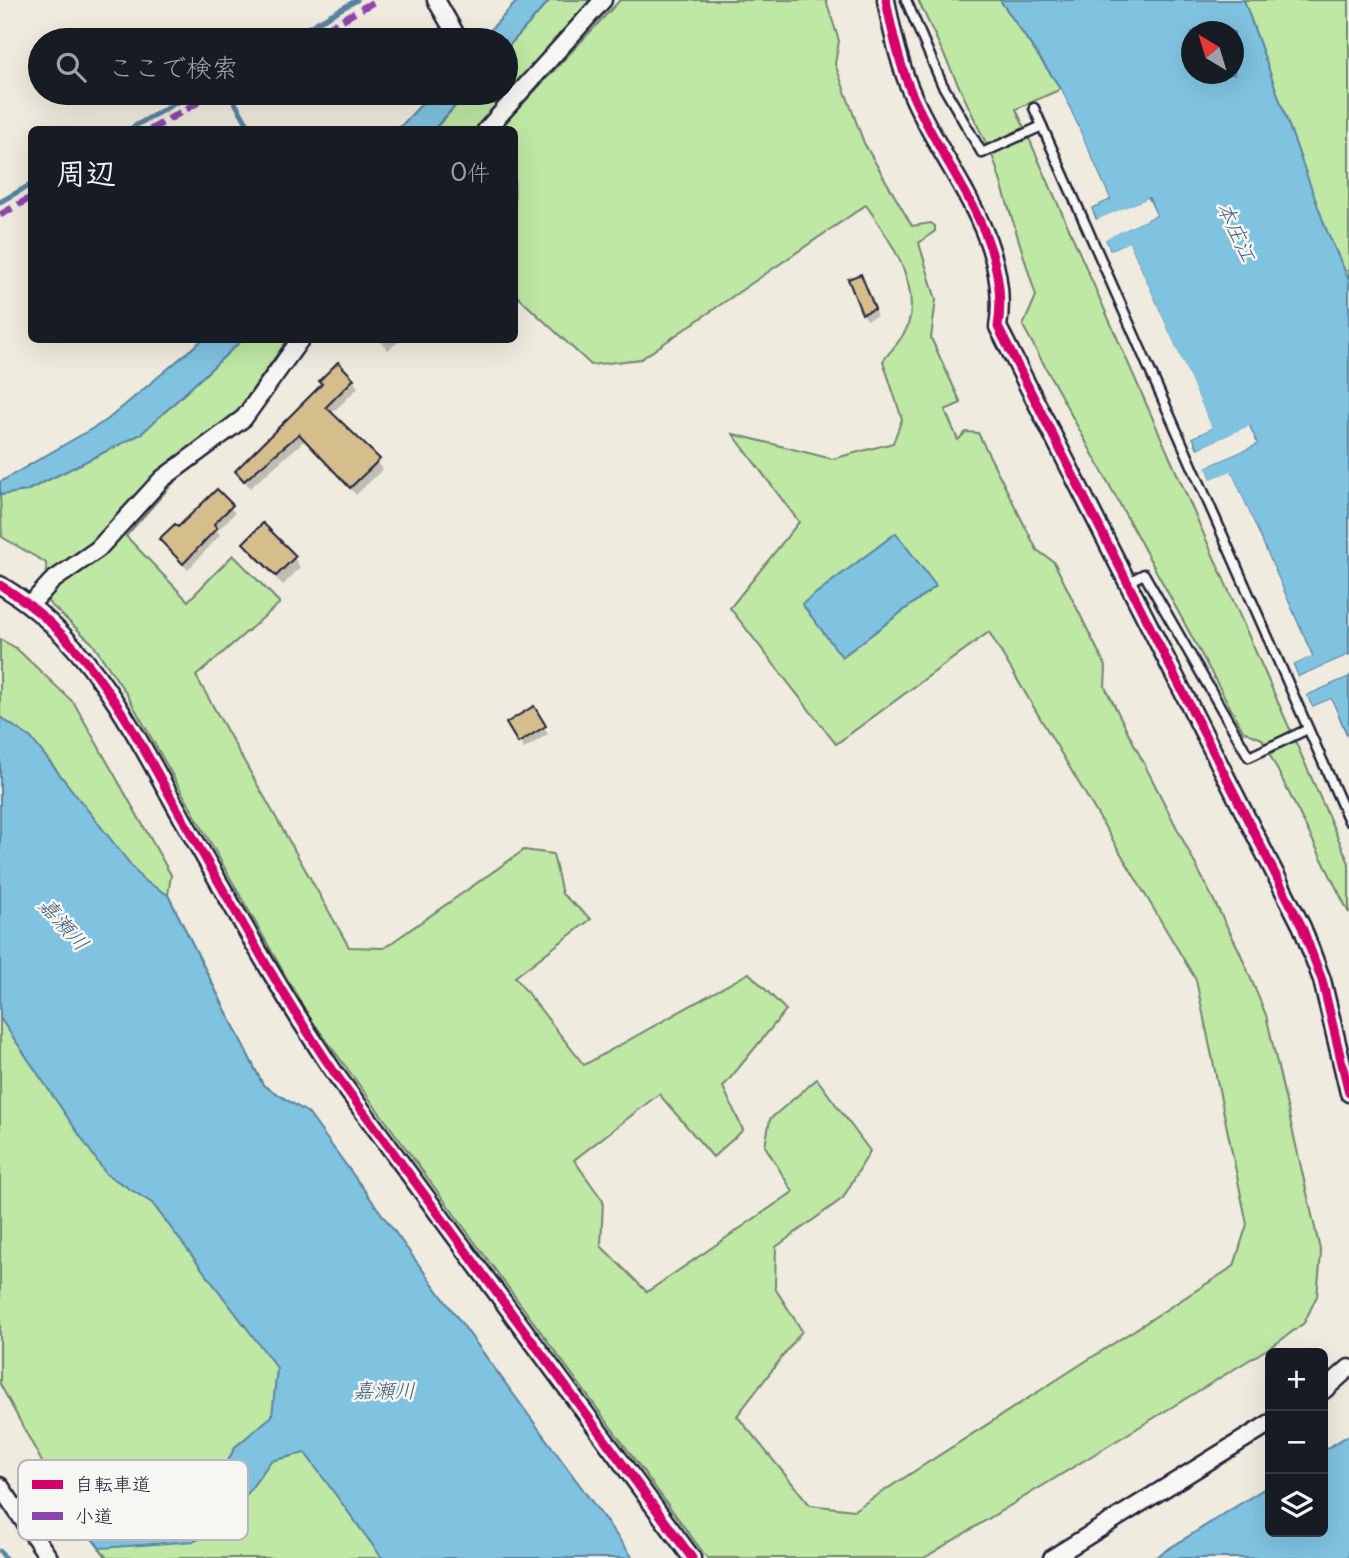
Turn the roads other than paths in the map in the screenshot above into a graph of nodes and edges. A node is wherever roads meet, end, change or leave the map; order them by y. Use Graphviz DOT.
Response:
graph roads {
  1 [pos="436,0"];
  2 [pos="603,0"];
  3 [pos="886,0"];
  4 [pos="906,0"];
  5 [pos="452,28"];
  6 [pos="518,94"];
  7 [pos="508,105"];
  8 [pos="1034,108"];
  9 [pos="490,126"];
  10 [pos="1042,126"];
  11 [pos="298,343"];
  12 [pos="1134,579"];
  13 [pos="0,585"];
  14 [pos="31,604"];
  15 [pos="1308,729"];
  16 [pos="1349,821"];
  17 [pos="1349,1093"];
  18 [pos="1349,1368"];
  19 [pos="1328,1387"];
  20 [pos="1265,1426"];
  21 [pos="0,1486"];
  22 [pos="18,1512"];
  23 [pos="37,1540"];
  24 [pos="49,1558"];
  25 [pos="692,1558"];
  26 [pos="1052,1558"];
  1 -- 5 [label="street"];
  2 -- 6 [label="street"];
  3 -- 17 [label="street"];
  4 -- 10 [label="lane"];
  7 -- 9 [label="street"];
  8 -- 10 [label="lane"];
  10 -- 15 [label="lane"];
  11 -- 14 [label="street"];
  12 -- 15 [label="lane"];
  13 -- 14 [label="street"];
  14 -- 25 [label="street"];
  15 -- 16 [label="lane"];
  18 -- 19 [label="street"];
  20 -- 26 [label="street"];
  21 -- 22 [label="street"];
  23 -- 24 [label="street"];
}
